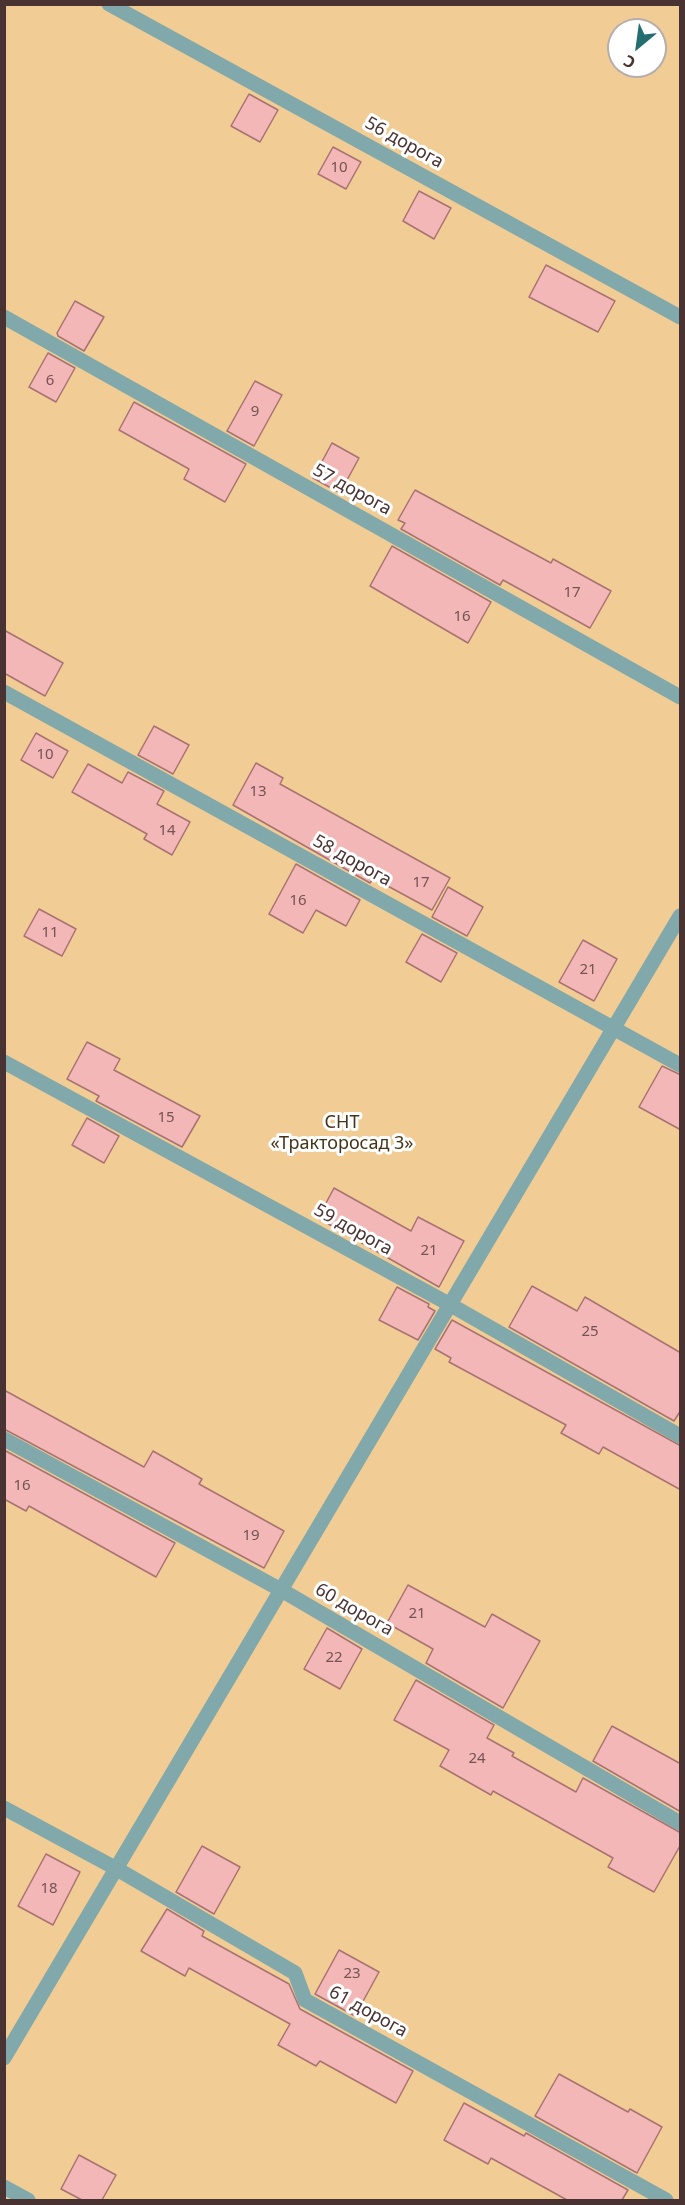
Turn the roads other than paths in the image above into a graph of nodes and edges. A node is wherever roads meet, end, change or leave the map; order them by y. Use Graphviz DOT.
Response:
graph roads {
  1 [pos="108,4"];
  2 [pos="4,317"];
  3 [pos="681,317"];
  4 [pos="4,692"];
  5 [pos="681,697"];
  6 [pos="681,916"];
  7 [pos="615,1028"];
  8 [pos="4,1062"];
  9 [pos="681,1065"];
  10 [pos="449,1304"];
  11 [pos="681,1436"];
  12 [pos="4,1439"];
  13 [pos="283,1591"];
  14 [pos="4,1808"];
  15 [pos="681,1823"];
  16 [pos="117,1869"];
  17 [pos="4,2058"];
  18 [pos="4,2187"];
  19 [pos="28,2200"];
  20 [pos="666,2200"];
  1 -- 3 [label="street, 56 дорога"];
  2 -- 5 [label="street, 57 дорога"];
  4 -- 7 [label="street, 58 дорога"];
  6 -- 7 [label="street"];
  7 -- 9 [label="street, 58 дорога"];
  7 -- 10 [label="street"];
  8 -- 10 [label="street, 59 дорога"];
  10 -- 11 [label="street, 59 дорога"];
  10 -- 13 [label="street"];
  12 -- 13 [label="street, 60 дорога"];
  13 -- 15 [label="street, 60 дорога"];
  13 -- 16 [label="street"];
  14 -- 16 [label="street, 61 дорога"];
  16 -- 17 [label="street"];
  16 -- 20 [label="street, 61 дорога"];
  18 -- 19 [label="street"];
}
